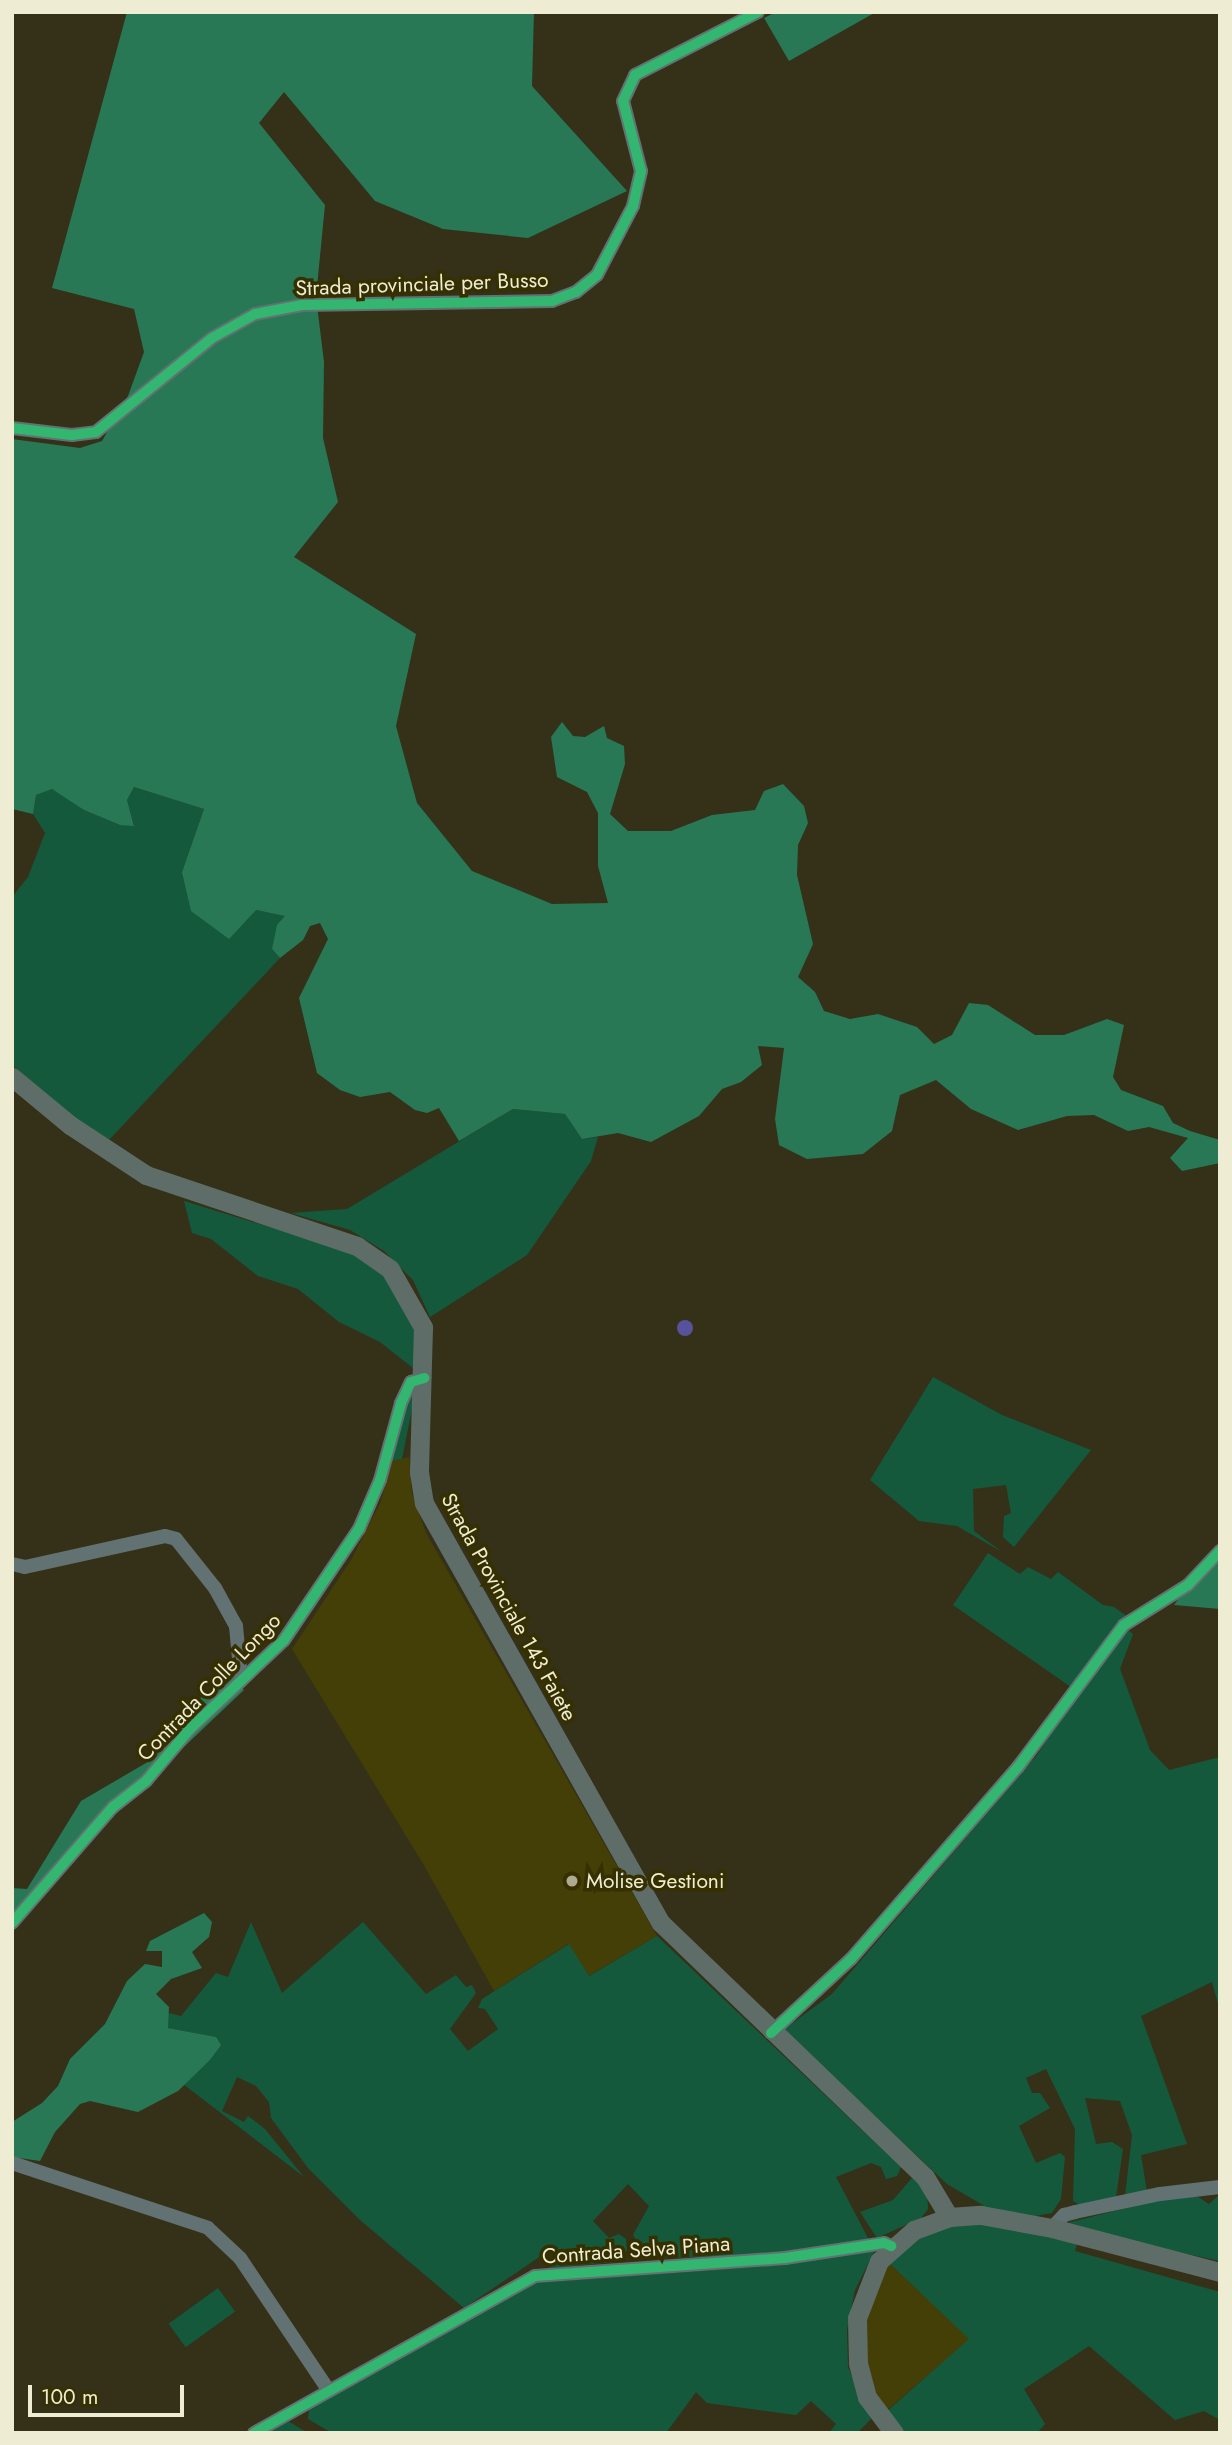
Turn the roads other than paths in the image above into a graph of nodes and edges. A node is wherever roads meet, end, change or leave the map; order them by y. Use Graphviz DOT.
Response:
graph roads {
  1 [pos="758,12"];
  2 [pos="12,428"];
  3 [pos="12,1077"];
  4 [pos="424,1378"];
  5 [pos="1220,1550"];
  6 [pos="12,1564"];
  7 [pos="242,1681"];
  8 [pos="12,1923"];
  9 [pos="771,2033"];
  10 [pos="12,2163"];
  11 [pos="1220,2187"];
  12 [pos="948,2217"];
  13 [pos="1052,2228"];
  14 [pos="891,2246"];
  15 [pos="1220,2272"];
  16 [pos="328,2391"];
  17 [pos="254,2433"];
  18 [pos="894,2433"];
  1 -- 2 [label="street, Strada provinciale per Busso"];
  3 -- 4 [label="main road, Strada Provinciale 143 Faiete"];
  4 -- 7 [label="street, Contrada Colle Longo"];
  4 -- 9 [label="main road, Strada Provinciale 143 Faiete"];
  5 -- 9 [label="street"];
  6 -- 7 [label="street, Contrada Colle Longo"];
  7 -- 8 [label="street, Contrada Colle Longo"];
  9 -- 12 [label="main road, Strada Provinciale 143 Faiete"];
  10 -- 16 [label="street"];
  11 -- 13 [label="street"];
  12 -- 13 [label="main road"];
  12 -- 14 [label="main road"];
  13 -- 15 [label="main road"];
  14 -- 16 [label="street, Contrada Selva Piana"];
  14 -- 18 [label="main road"];
  16 -- 17 [label="street, Contrada Selva Piana"];
}
